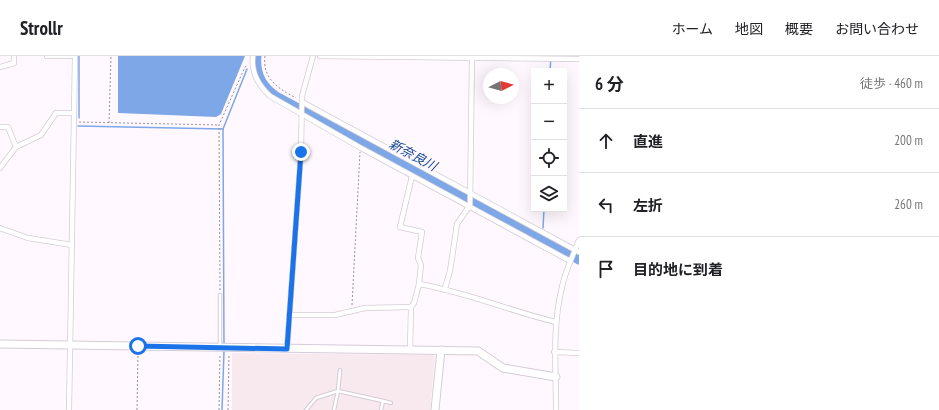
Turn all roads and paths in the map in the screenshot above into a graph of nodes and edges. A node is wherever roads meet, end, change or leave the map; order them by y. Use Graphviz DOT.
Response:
graph roads {
  1 [pos="14,56"];
  2 [pos="47,56"];
  3 [pos="71,56"];
  4 [pos="75,56"];
  5 [pos="111,56"];
  6 [pos="265,56"];
  7 [pos="313,56"];
  8 [pos="320,56"];
  9 [pos="472,57"];
  10 [pos="252,59"];
  11 [pos="579,59"];
  12 [pos="0,67"];
  13 [pos="302,103"];
  14 [pos="74,113"];
  15 [pos="302,114"];
  16 [pos="74,122"];
  17 [pos="109,123"];
  18 [pos="219,125"];
  19 [pos="0,127"];
  20 [pos="16,147"];
  21 [pos="361,148"];
  22 [pos="0,168"];
  23 [pos="412,176"];
  24 [pos="470,194"];
  25 [pos="469,206"];
  26 [pos="0,228"];
  27 [pos="579,240"];
  28 [pos="72,245"];
  29 [pos="576,251"];
  30 [pos="571,260"];
  31 [pos="418,284"];
  32 [pos="445,288"];
  33 [pos="220,295"];
  34 [pos="411,307"];
  35 [pos="352,311"];
  36 [pos="289,315"];
  37 [pos="556,322"];
  38 [pos="0,344"];
  39 [pos="70,345"];
  40 [pos="138,346"];
  41 [pos="220,347"];
  42 [pos="229,347"];
  43 [pos="287,349"];
  44 [pos="410,350"];
  45 [pos="441,350"];
  46 [pos="554,352"];
  47 [pos="579,353"];
  48 [pos="340,370"];
  49 [pos="556,377"];
  50 [pos="338,391"];
  51 [pos="383,401"];
  52 [pos="391,403"];
  53 [pos="69,410"];
  54 [pos="137,410"];
  55 [pos="219,410"];
  56 [pos="228,410"];
  57 [pos="306,410"];
  58 [pos="334,410"];
  59 [pos="381,410"];
  60 [pos="435,410"];
  61 [pos="556,410"];
  1 -- 12 [label="street"];
  2 -- 3 [label="street"];
  4 -- 14 [label="street"];
  5 -- 17 [label="path"];
  6 -- 13 [label="path"];
  7 -- 13 [label="street"];
  8 -- 9 [label="street"];
  9 -- 11 [label="street"];
  9 -- 24 [label="street"];
  10 -- 15 [label="street"];
  10 -- 18 [label="path"];
  13 -- 15 [label="street"];
  13 -- 24 [label="street"];
  14 -- 16 [label="street"];
  14 -- 20 [label="street"];
  15 -- 21 [label="street"];
  15 -- 36 [label="street"];
  16 -- 17 [label="path"];
  16 -- 28 [label="street"];
  17 -- 18 [label="path"];
  18 -- 33 [label="path"];
  19 -- 20 [label="street"];
  20 -- 22 [label="street"];
  21 -- 23 [label="street"];
  21 -- 35 [label="path"];
  23 -- 25 [label="street"];
  23 -- 31 [label="street"];
  24 -- 25 [label="street"];
  24 -- 29 [label="street"];
  25 -- 30 [label="street"];
  25 -- 32 [label="street"];
  26 -- 28 [label="street"];
  27 -- 29 [label="street"];
  28 -- 39 [label="street"];
  29 -- 30 [label="street"];
  30 -- 37 [label="street"];
  31 -- 32 [label="street"];
  31 -- 34 [label="street"];
  32 -- 37 [label="street"];
  33 -- 41 [label="lane"];
  34 -- 35 [label="street"];
  34 -- 44 [label="street"];
  35 -- 36 [label="street"];
  36 -- 43 [label="street"];
  37 -- 46 [label="street"];
  38 -- 39 [label="street"];
  39 -- 40 [label="street"];
  39 -- 53 [label="street"];
  40 -- 41 [label="street"];
  40 -- 54 [label="path"];
  41 -- 42 [label="street"];
  41 -- 55 [label="path"];
  42 -- 43 [label="street"];
  42 -- 56 [label="path"];
  43 -- 44 [label="street"];
  44 -- 45 [label="street"];
  45 -- 49 [label="street"];
  45 -- 60 [label="street"];
  46 -- 47 [label="street"];
  46 -- 49 [label="street"];
  48 -- 50 [label="lane"];
  49 -- 61 [label="street"];
  50 -- 51 [label="lane"];
  50 -- 57 [label="lane"];
  50 -- 58 [label="lane"];
  51 -- 52 [label="lane"];
  51 -- 59 [label="lane"];
}
